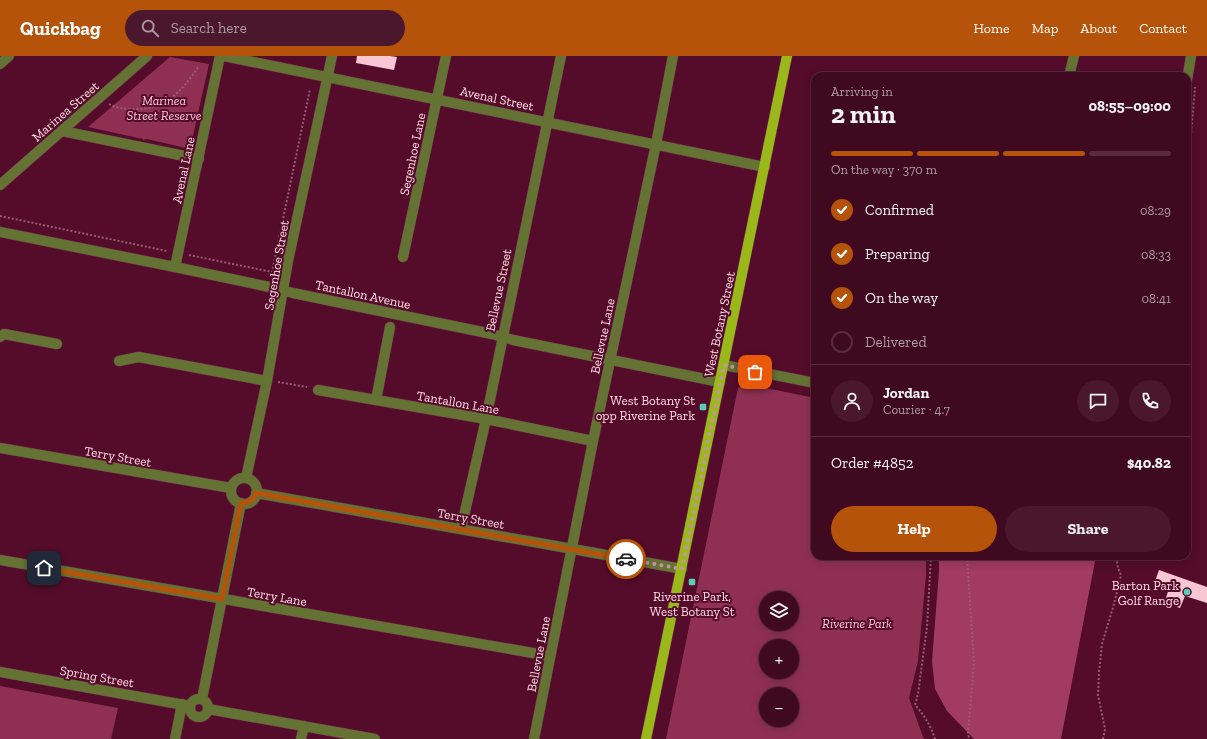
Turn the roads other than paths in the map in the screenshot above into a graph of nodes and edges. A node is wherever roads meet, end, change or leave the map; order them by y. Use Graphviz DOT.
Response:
graph roads {
  1 [pos="9,56"];
  2 [pos="147,56"];
  3 [pos="220,56"];
  4 [pos="224,56"];
  5 [pos="332,56"];
  6 [pos="446,56"];
  7 [pos="561,56"];
  8 [pos="673,56"];
  9 [pos="787,56"];
  10 [pos="1074,56"];
  11 [pos="1191,56"];
  12 [pos="0,64"];
  13 [pos="1070,72"];
  14 [pos="327,76"];
  15 [pos="1191,82"];
  16 [pos="437,99"];
  17 [pos="547,122"];
  18 [pos="62,131"];
  19 [pos="656,144"];
  20 [pos="199,159"];
  21 [pos="765,167"];
  22 [pos="0,185"];
  23 [pos="0,232"];
  24 [pos="403,257"];
  25 [pos="175,266"];
  26 [pos="284,291"];
  27 [pos="390,327"];
  28 [pos="0,337"];
  29 [pos="502,337"];
  30 [pos="57,344"];
  31 [pos="611,359"];
  32 [pos="119,361"];
  33 [pos="724,365"];
  34 [pos="267,381"];
  35 [pos="720,382"];
  36 [pos="811,383"];
  37 [pos="318,390"];
  38 [pos="376,400"];
  39 [pos="486,419"];
  40 [pos="593,441"];
  41 [pos="0,448"];
  42 [pos="246,478"];
  43 [pos="231,488"];
  44 [pos="256,493"];
  45 [pos="241,503"];
  46 [pos="461,529"];
  47 [pos="573,549"];
  48 [pos="0,560"];
  49 [pos="682,569"];
  50 [pos="222,599"];
  51 [pos="550,656"];
  52 [pos="0,672"];
  53 [pos="202,699"];
  54 [pos="186,705"];
  55 [pos="208,709"];
  56 [pos="304,726"];
  57 [pos="176,739"];
  58 [pos="301,739"];
  59 [pos="375,739"];
  60 [pos="534,739"];
  61 [pos="646,739"];
  1 -- 12 [label="street"];
  2 -- 18 [label="street, Marinea Street"];
  3 -- 20 [label="street, Avenal Lane"];
  4 -- 14 [label="street, Avenal Street"];
  5 -- 14 [label="street, Segenhoe Street"];
  6 -- 16 [label="street, Segenhoe Lane"];
  7 -- 17 [label="street, Bellevue Street"];
  8 -- 19 [label="street, Bellevue Lane"];
  9 -- 21 [label="main road, West Botany Street"];
  10 -- 13 [label="street"];
  11 -- 15 [label="street"];
  14 -- 16 [label="street, Avenal Street"];
  14 -- 26 [label="street, Segenhoe Street"];
  16 -- 17 [label="street, Avenal Street"];
  16 -- 24 [label="street, Segenhoe Lane"];
  17 -- 19 [label="street, Avenal Street"];
  17 -- 29 [label="street, Bellevue Street"];
  18 -- 20 [label="street"];
  18 -- 22 [label="street, Marinea Street"];
  19 -- 21 [label="street, Avenal Street"];
  19 -- 31 [label="street, Bellevue Lane"];
  20 -- 25 [label="street, Avenal Lane"];
  21 -- 33 [label="main road, West Botany Street"];
  23 -- 25 [label="street, Tantallon Avenue"];
  25 -- 26 [label="street, Tantallon Avenue"];
  26 -- 29 [label="street, Tantallon Avenue"];
  26 -- 34 [label="street, Segenhoe Street"];
  27 -- 38 [label="street"];
  28 -- 30 [label="street"];
  29 -- 31 [label="street, Tantallon Avenue"];
  29 -- 39 [label="street, Bellevue Street"];
  31 -- 35 [label="street, Tantallon Avenue"];
  31 -- 40 [label="street, Bellevue Lane"];
  32 -- 34 [label="street"];
  33 -- 35 [label="main road, West Botany Street"];
  33 -- 36 [label="street"];
  34 -- 42 [label="street, Segenhoe Street"];
  35 -- 49 [label="main road, West Botany Street"];
  37 -- 38 [label="street, Tantallon Lane"];
  38 -- 39 [label="street, Tantallon Lane"];
  39 -- 40 [label="street, Tantallon Lane"];
  39 -- 46 [label="street, Bellevue Street"];
  40 -- 47 [label="street, Bellevue Lane"];
  41 -- 43 [label="street, Terry Street"];
  42 -- 43 [label="street"];
  42 -- 44 [label="street"];
  43 -- 45 [label="street"];
  44 -- 45 [label="street"];
  44 -- 46 [label="street, Terry Street"];
  45 -- 50 [label="street"];
  46 -- 47 [label="street, Terry Street"];
  47 -- 49 [label="street, Terry Street"];
  47 -- 51 [label="street, Bellevue Lane"];
  48 -- 50 [label="street, Terry Lane"];
  49 -- 61 [label="main road, West Botany Street"];
  50 -- 51 [label="street, Terry Lane"];
  50 -- 53 [label="street"];
  51 -- 60 [label="street, Bellevue Lane"];
  52 -- 54 [label="street, Spring Street"];
  53 -- 54 [label="street"];
  53 -- 55 [label="street"];
  54 -- 55 [label="street"];
  54 -- 57 [label="street"];
  55 -- 56 [label="street"];
  56 -- 58 [label="street"];
  56 -- 59 [label="street"];
}
